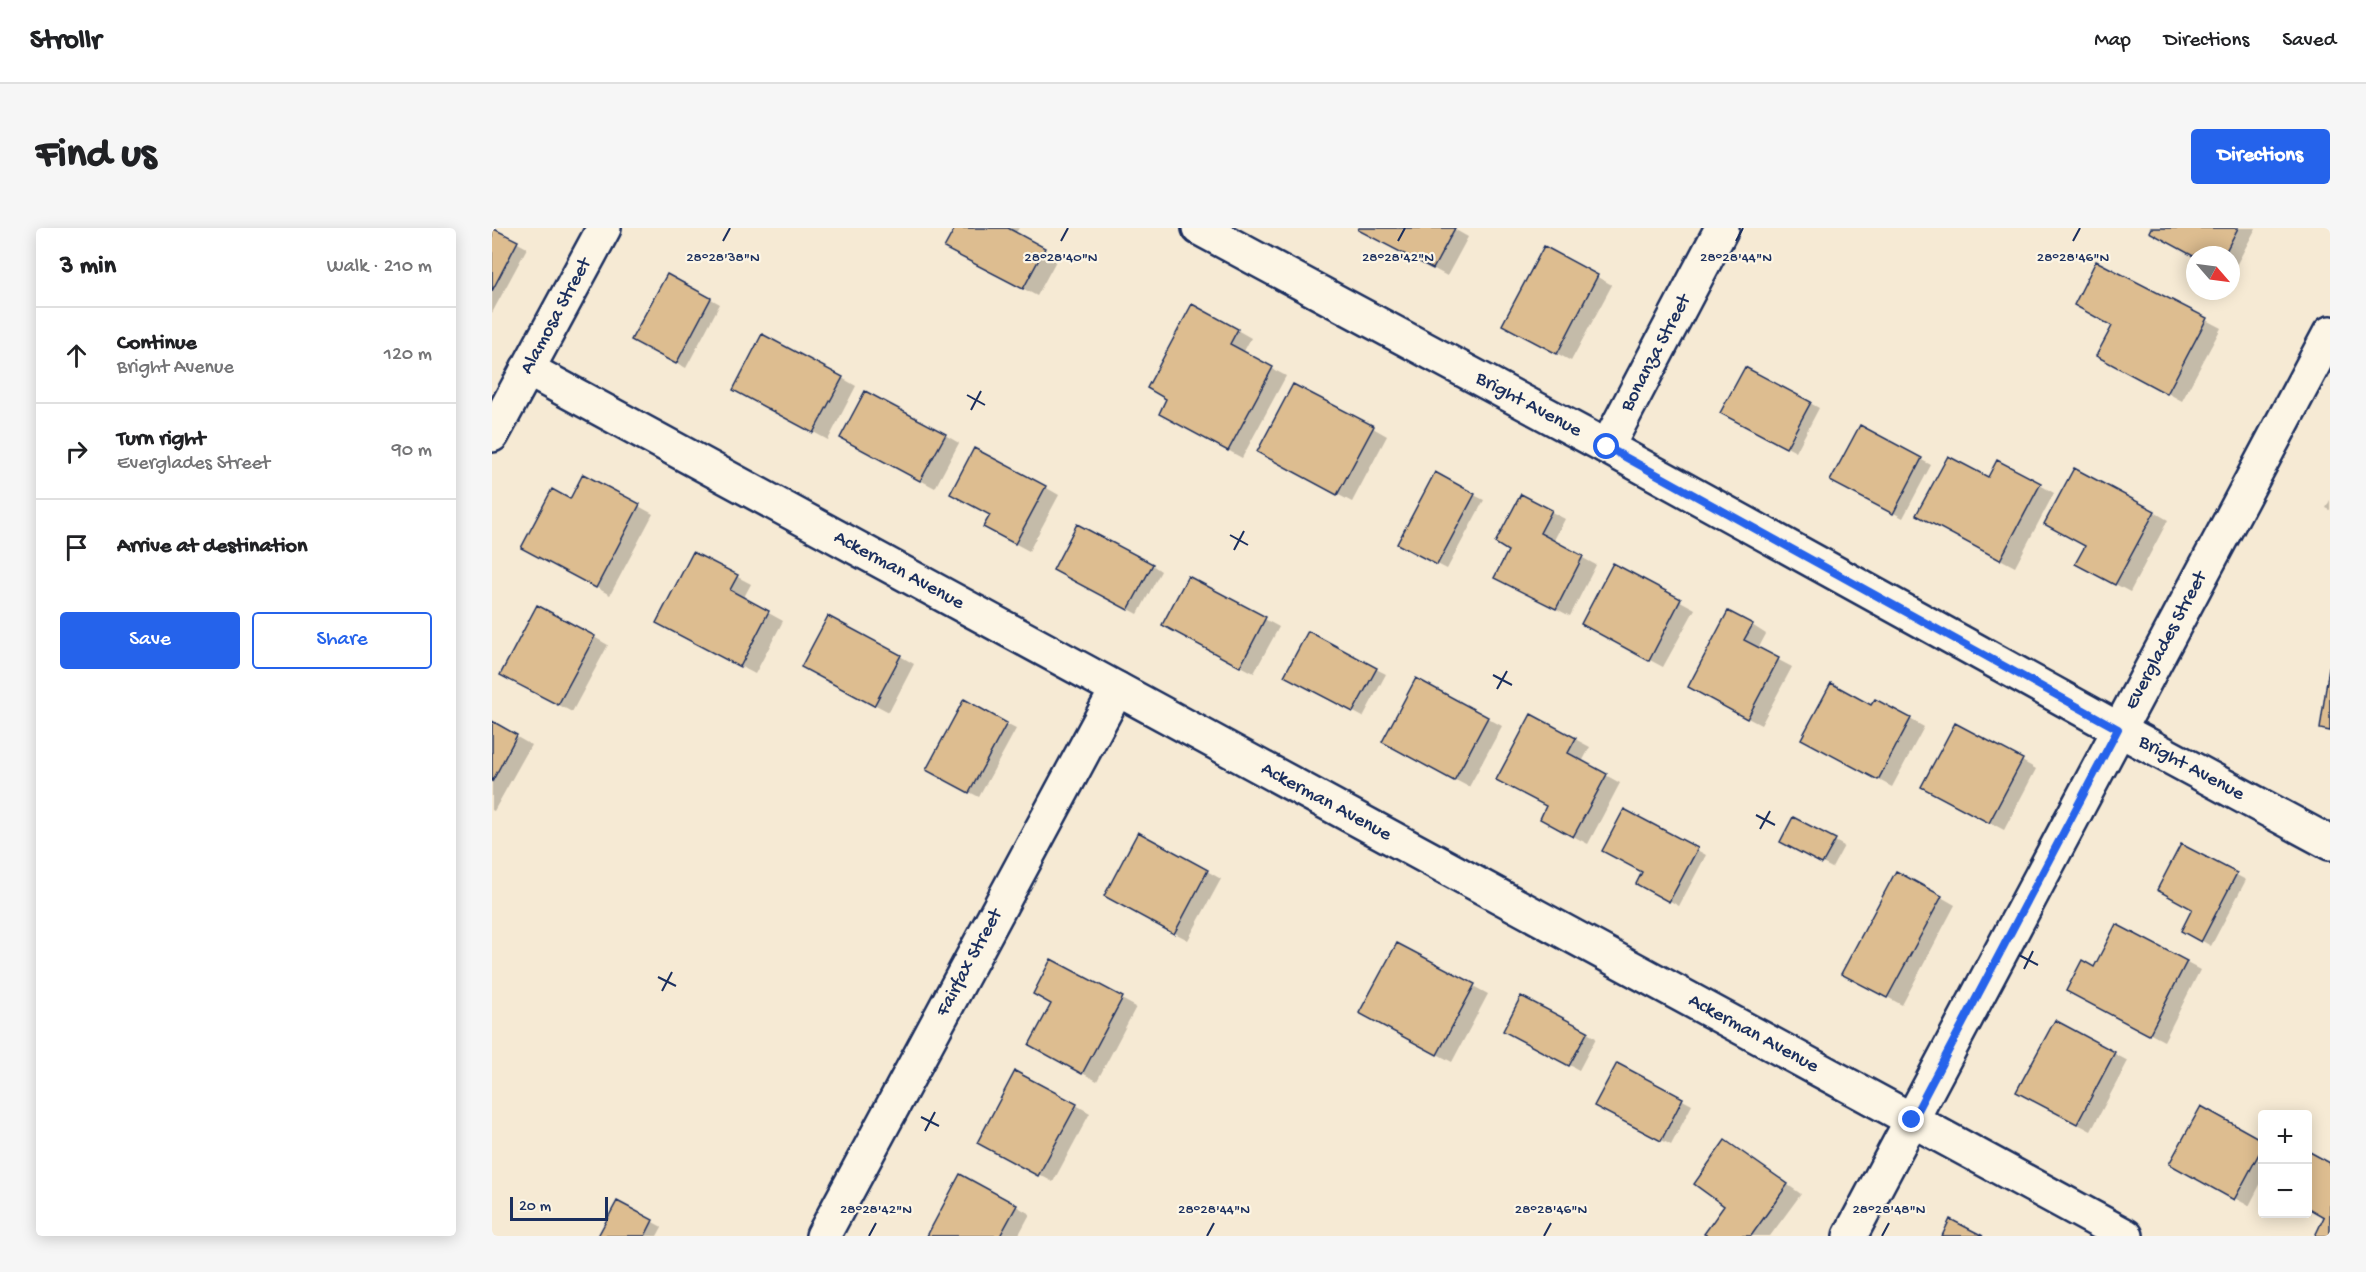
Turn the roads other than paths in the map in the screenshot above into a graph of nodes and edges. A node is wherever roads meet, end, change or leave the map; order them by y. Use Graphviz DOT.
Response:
graph roads {
  1 [pos="604,228"];
  2 [pos="1199,228"];
  3 [pos="1722,228"];
  4 [pos="2330,333"];
  5 [pos="527,369"];
  6 [pos="492,435"];
  7 [pos="1607,447"];
  8 [pos="1117,689"];
  9 [pos="2118,729"];
  10 [pos="2330,843"];
  11 [pos="1912,1120"];
  12 [pos="823,1236"];
  13 [pos="1850,1236"];
  14 [pos="2126,1236"];
  1 -- 5 [label="street, Alamosa Street"];
  2 -- 7 [label="street, Bright Avenue"];
  3 -- 7 [label="street, Bonanza Street"];
  4 -- 9 [label="street, Everglades Street"];
  5 -- 6 [label="street, Alamosa Street"];
  5 -- 8 [label="street, Ackerman Avenue"];
  7 -- 9 [label="street, Bright Avenue"];
  8 -- 11 [label="street, Ackerman Avenue"];
  8 -- 12 [label="street, Fairfax Street"];
  9 -- 10 [label="street, Bright Avenue"];
  9 -- 11 [label="street, Everglades Street"];
  11 -- 13 [label="street, Everglades Street"];
  11 -- 14 [label="street, Ackerman Avenue"];
}
